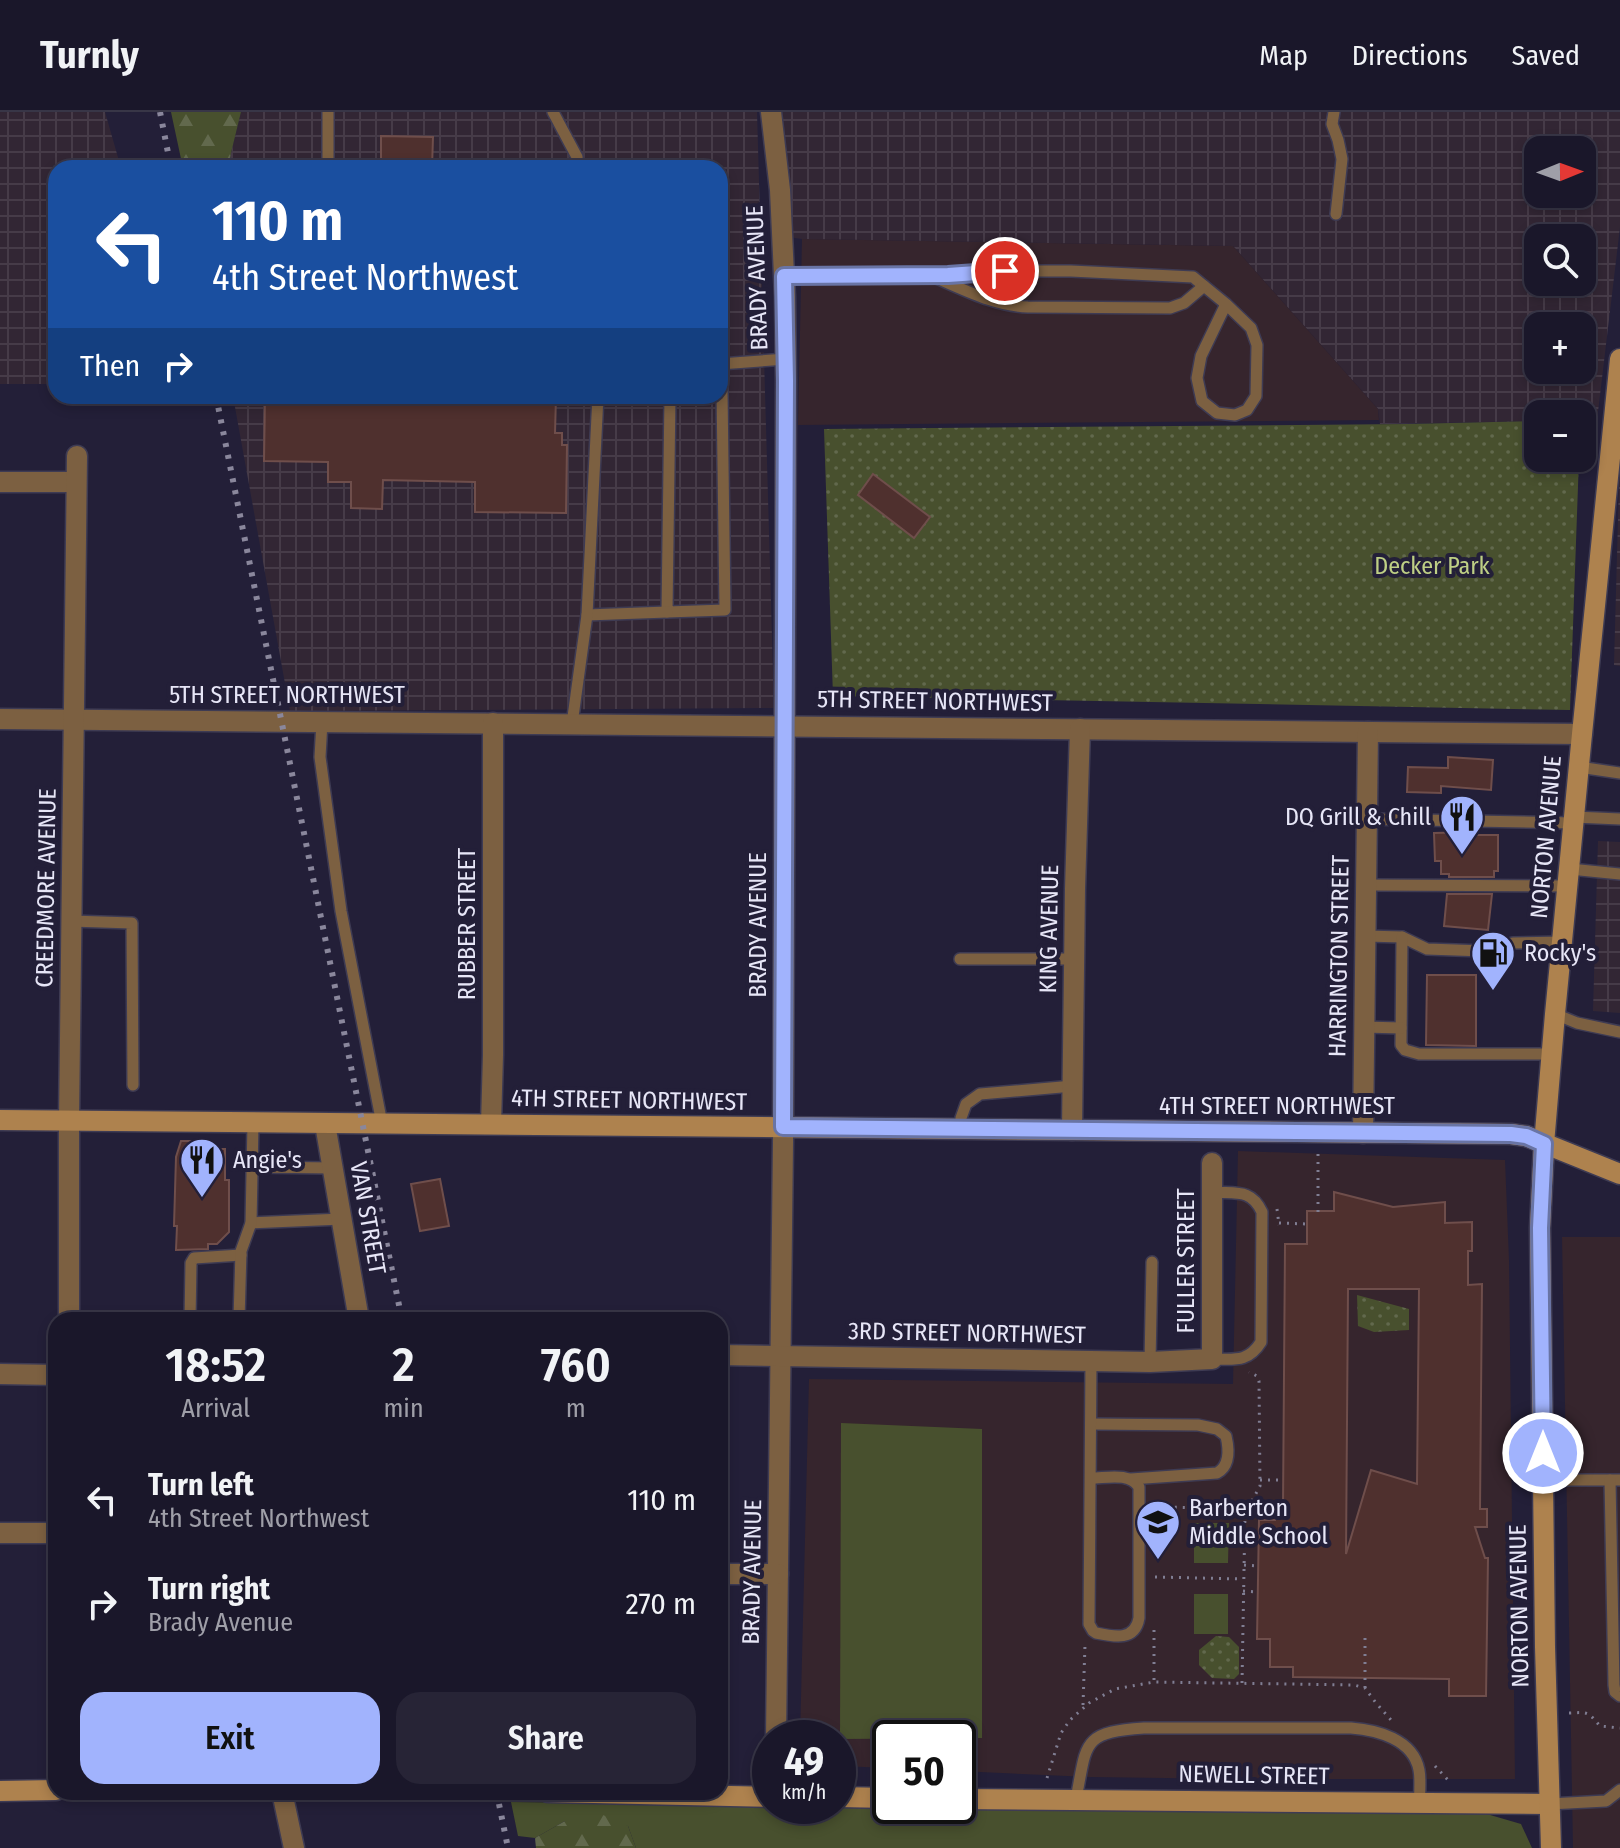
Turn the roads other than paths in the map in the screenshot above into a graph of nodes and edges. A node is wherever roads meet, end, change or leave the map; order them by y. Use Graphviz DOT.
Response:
graph roads {
  1 [pos="328,112"];
  2 [pos="553,112"];
  3 [pos="771,112"];
  4 [pos="1334,112"];
  5 [pos="328,160"];
  6 [pos="577,160"];
  7 [pos="1336,214"];
  8 [pos="927,274"];
  9 [pos="784,276"];
  10 [pos="1204,286"];
  11 [pos="1226,304"];
  12 [pos="786,359"];
  13 [pos="1620,359"];
  14 [pos="728,363"];
  15 [pos="598,404"];
  16 [pos="670,404"];
  17 [pos="722,404"];
  18 [pos="77,456"];
  19 [pos="0,482"];
  20 [pos="75,482"];
  21 [pos="667,612"];
  22 [pos="587,615"];
  23 [pos="0,719"];
  24 [pos="74,720"];
  25 [pos="322,722"];
  26 [pos="493,723"];
  27 [pos="572,724"];
  28 [pos="784,726"];
  29 [pos="1080,729"];
  30 [pos="1368,732"];
  31 [pos="1582,734"];
  32 [pos="1579,767"];
  33 [pos="1620,773"];
  34 [pos="1367,819"];
  35 [pos="1620,819"];
  36 [pos="1574,820"];
  37 [pos="1620,874"];
  38 [pos="1569,878"];
  39 [pos="1366,885"];
  40 [pos="71,921"];
  41 [pos="1366,936"];
  42 [pos="1402,937"];
  43 [pos="1563,942"];
  44 [pos="960,959"];
  45 [pos="1074,959"];
  46 [pos="1555,1014"];
  47 [pos="1364,1027"];
  48 [pos="1401,1028"];
  49 [pos="1620,1032"];
  50 [pos="1553,1054"];
  51 [pos="133,1085"];
  52 [pos="1073,1086"];
  53 [pos="0,1120"];
  54 [pos="69,1121"];
  55 [pos="253,1123"];
  56 [pos="325,1124"];
  57 [pos="382,1124"];
  58 [pos="491,1124"];
  59 [pos="783,1127"];
  60 [pos="961,1129"];
  61 [pos="1072,1130"];
  62 [pos="1363,1133"];
  63 [pos="1544,1144"];
  64 [pos="1212,1163"];
  65 [pos="252,1167"];
  66 [pos="333,1168"];
  67 [pos="1620,1174"];
  68 [pos="1212,1192"];
  69 [pos="342,1219"];
  70 [pos="251,1223"];
  71 [pos="241,1255"];
  72 [pos="1152,1262"];
  73 [pos="69,1312"];
  74 [pos="190,1312"];
  75 [pos="239,1312"];
  76 [pos="358,1312"];
  77 [pos="728,1355"];
  78 [pos="781,1356"];
  79 [pos="1212,1359"];
  80 [pos="1091,1361"];
  81 [pos="1150,1362"];
  82 [pos="0,1374"];
  83 [pos="48,1375"];
  84 [pos="1091,1424"];
  85 [pos="1091,1478"];
  86 [pos="1131,1479"];
  87 [pos="1543,1480"];
  88 [pos="1615,1480"];
  89 [pos="0,1533"];
  90 [pos="48,1533"];
  91 [pos="728,1574"];
  92 [pos="778,1574"];
  93 [pos="1620,1696"];
  94 [pos="776,1720"];
  95 [pos="48,1790"];
  96 [pos="1620,1790"];
  97 [pos="0,1791"];
  98 [pos="728,1796"];
  99 [pos="752,1797"];
  100 [pos="976,1799"];
  101 [pos="1076,1799"];
  102 [pos="284,1800"];
  103 [pos="1420,1802"];
  104 [pos="1549,1804"];
  105 [pos="294,1848"];
  106 [pos="1551,1848"];
  1 -- 5 [label="lane"];
  2 -- 6 [label="lane"];
  3 -- 9 [label="street, BRADY AVENUE"];
  4 -- 7 [label="lane"];
  8 -- 9 [label="lane"];
  8 -- 10 [label="lane"];
  8 -- 10 [label="lane"];
  9 -- 12 [label="street, BRADY AVENUE"];
  10 -- 11 [label="lane"];
  11 -- 11 [label="lane"];
  12 -- 14 [label="lane"];
  12 -- 28 [label="street, BRADY AVENUE"];
  13 -- 31 [label="street, NORTON AVENUE"];
  15 -- 22 [label="lane"];
  16 -- 21 [label="lane"];
  17 -- 21 [label="lane"];
  18 -- 20 [label="street, CREEDMORE AVENUE"];
  19 -- 20 [label="street"];
  20 -- 24 [label="street, CREEDMORE AVENUE"];
  21 -- 22 [label="lane"];
  22 -- 27 [label="lane"];
  23 -- 24 [label="street, 5TH STREET NORTHWEST"];
  24 -- 25 [label="street, 5TH STREET NORTHWEST"];
  24 -- 40 [label="street, CREEDMORE AVENUE"];
  25 -- 26 [label="street, 5TH STREET NORTHWEST"];
  25 -- 57 [label="lane"];
  26 -- 27 [label="street, 5TH STREET NORTHWEST"];
  26 -- 58 [label="street, RUBBER STREET"];
  27 -- 28 [label="street, 5TH STREET NORTHWEST"];
  28 -- 29 [label="street, 5TH STREET NORTHWEST"];
  28 -- 59 [label="street, BRADY AVENUE"];
  29 -- 30 [label="street, 5TH STREET NORTHWEST"];
  29 -- 45 [label="street, KING AVENUE"];
  30 -- 31 [label="street, 5TH STREET NORTHWEST"];
  30 -- 34 [label="street, HARRINGTON STREET"];
  31 -- 32 [label="street, NORTON AVENUE"];
  32 -- 33 [label="lane"];
  32 -- 36 [label="street, NORTON AVENUE"];
  34 -- 36 [label="lane"];
  34 -- 39 [label="street, HARRINGTON STREET"];
  35 -- 36 [label="lane"];
  36 -- 38 [label="street, NORTON AVENUE"];
  37 -- 38 [label="lane"];
  38 -- 39 [label="lane"];
  38 -- 43 [label="street, NORTON AVENUE"];
  39 -- 41 [label="street, HARRINGTON STREET"];
  40 -- 51 [label="lane"];
  40 -- 54 [label="street, CREEDMORE AVENUE"];
  41 -- 42 [label="lane"];
  41 -- 47 [label="street, HARRINGTON STREET"];
  42 -- 43 [label="lane"];
  42 -- 48 [label="lane"];
  43 -- 46 [label="street, NORTON AVENUE"];
  44 -- 45 [label="lane"];
  45 -- 52 [label="street, KING AVENUE"];
  46 -- 49 [label="lane"];
  46 -- 50 [label="street, NORTON AVENUE"];
  47 -- 48 [label="lane"];
  47 -- 62 [label="street, HARRINGTON STREET"];
  48 -- 50 [label="lane"];
  50 -- 63 [label="street, NORTON AVENUE"];
  52 -- 60 [label="lane"];
  52 -- 61 [label="street, KING AVENUE"];
  53 -- 54 [label="street, 4TH STREET NORTHWEST"];
  54 -- 55 [label="street, 4TH STREET NORTHWEST"];
  54 -- 73 [label="street, CREEDMORE AVENUE"];
  55 -- 56 [label="street, 4TH STREET NORTHWEST"];
  55 -- 65 [label="lane"];
  56 -- 57 [label="street, 4TH STREET NORTHWEST"];
  56 -- 66 [label="street, VAN STREET"];
  57 -- 58 [label="street, 4TH STREET NORTHWEST"];
  58 -- 59 [label="street, 4TH STREET NORTHWEST"];
  59 -- 60 [label="street, 4TH STREET NORTHWEST"];
  59 -- 78 [label="street, BRADY AVENUE"];
  60 -- 61 [label="street, 4TH STREET NORTHWEST"];
  61 -- 62 [label="street, 4TH STREET NORTHWEST"];
  62 -- 63 [label="street, 4TH STREET NORTHWEST"];
  63 -- 67 [label="street, 4TH STREET NORTHWEST"];
  63 -- 87 [label="street, NORTON AVENUE"];
  64 -- 68 [label="street, FULLER STREET"];
  65 -- 66 [label="lane"];
  65 -- 70 [label="lane"];
  66 -- 69 [label="street, VAN STREET"];
  68 -- 79 [label="street, FULLER STREET"];
  68 -- 79 [label="lane"];
  69 -- 70 [label="lane"];
  69 -- 76 [label="street, VAN STREET"];
  70 -- 71 [label="lane"];
  71 -- 74 [label="lane"];
  71 -- 75 [label="lane"];
  72 -- 81 [label="lane"];
  77 -- 78 [label="street, 3RD STREET NORTHWEST"];
  78 -- 80 [label="street, 3RD STREET NORTHWEST"];
  78 -- 92 [label="street, BRADY AVENUE"];
  79 -- 81 [label="street, 3RD STREET NORTHWEST"];
  80 -- 81 [label="street, 3RD STREET NORTHWEST"];
  80 -- 84 [label="lane"];
  82 -- 83 [label="street"];
  84 -- 85 [label="lane"];
  84 -- 86 [label="lane"];
  85 -- 86 [label="lane"];
  85 -- 86 [label="lane"];
  87 -- 88 [label="lane"];
  87 -- 104 [label="street, NORTON AVENUE"];
  88 -- 93 [label="lane"];
  89 -- 90 [label="street"];
  91 -- 92 [label="street"];
  92 -- 94 [label="street, BRADY AVENUE"];
  95 -- 97 [label="street"];
  96 -- 104 [label="lane"];
  98 -- 99 [label="street"];
  100 -- 101 [label="street, NEWELL STREET"];
  101 -- 103 [label="street, NEWELL STREET"];
  101 -- 103 [label="lane"];
  102 -- 105 [label="street"];
  103 -- 104 [label="street, NEWELL STREET"];
  104 -- 106 [label="street, NORTON AVENUE"];
}
